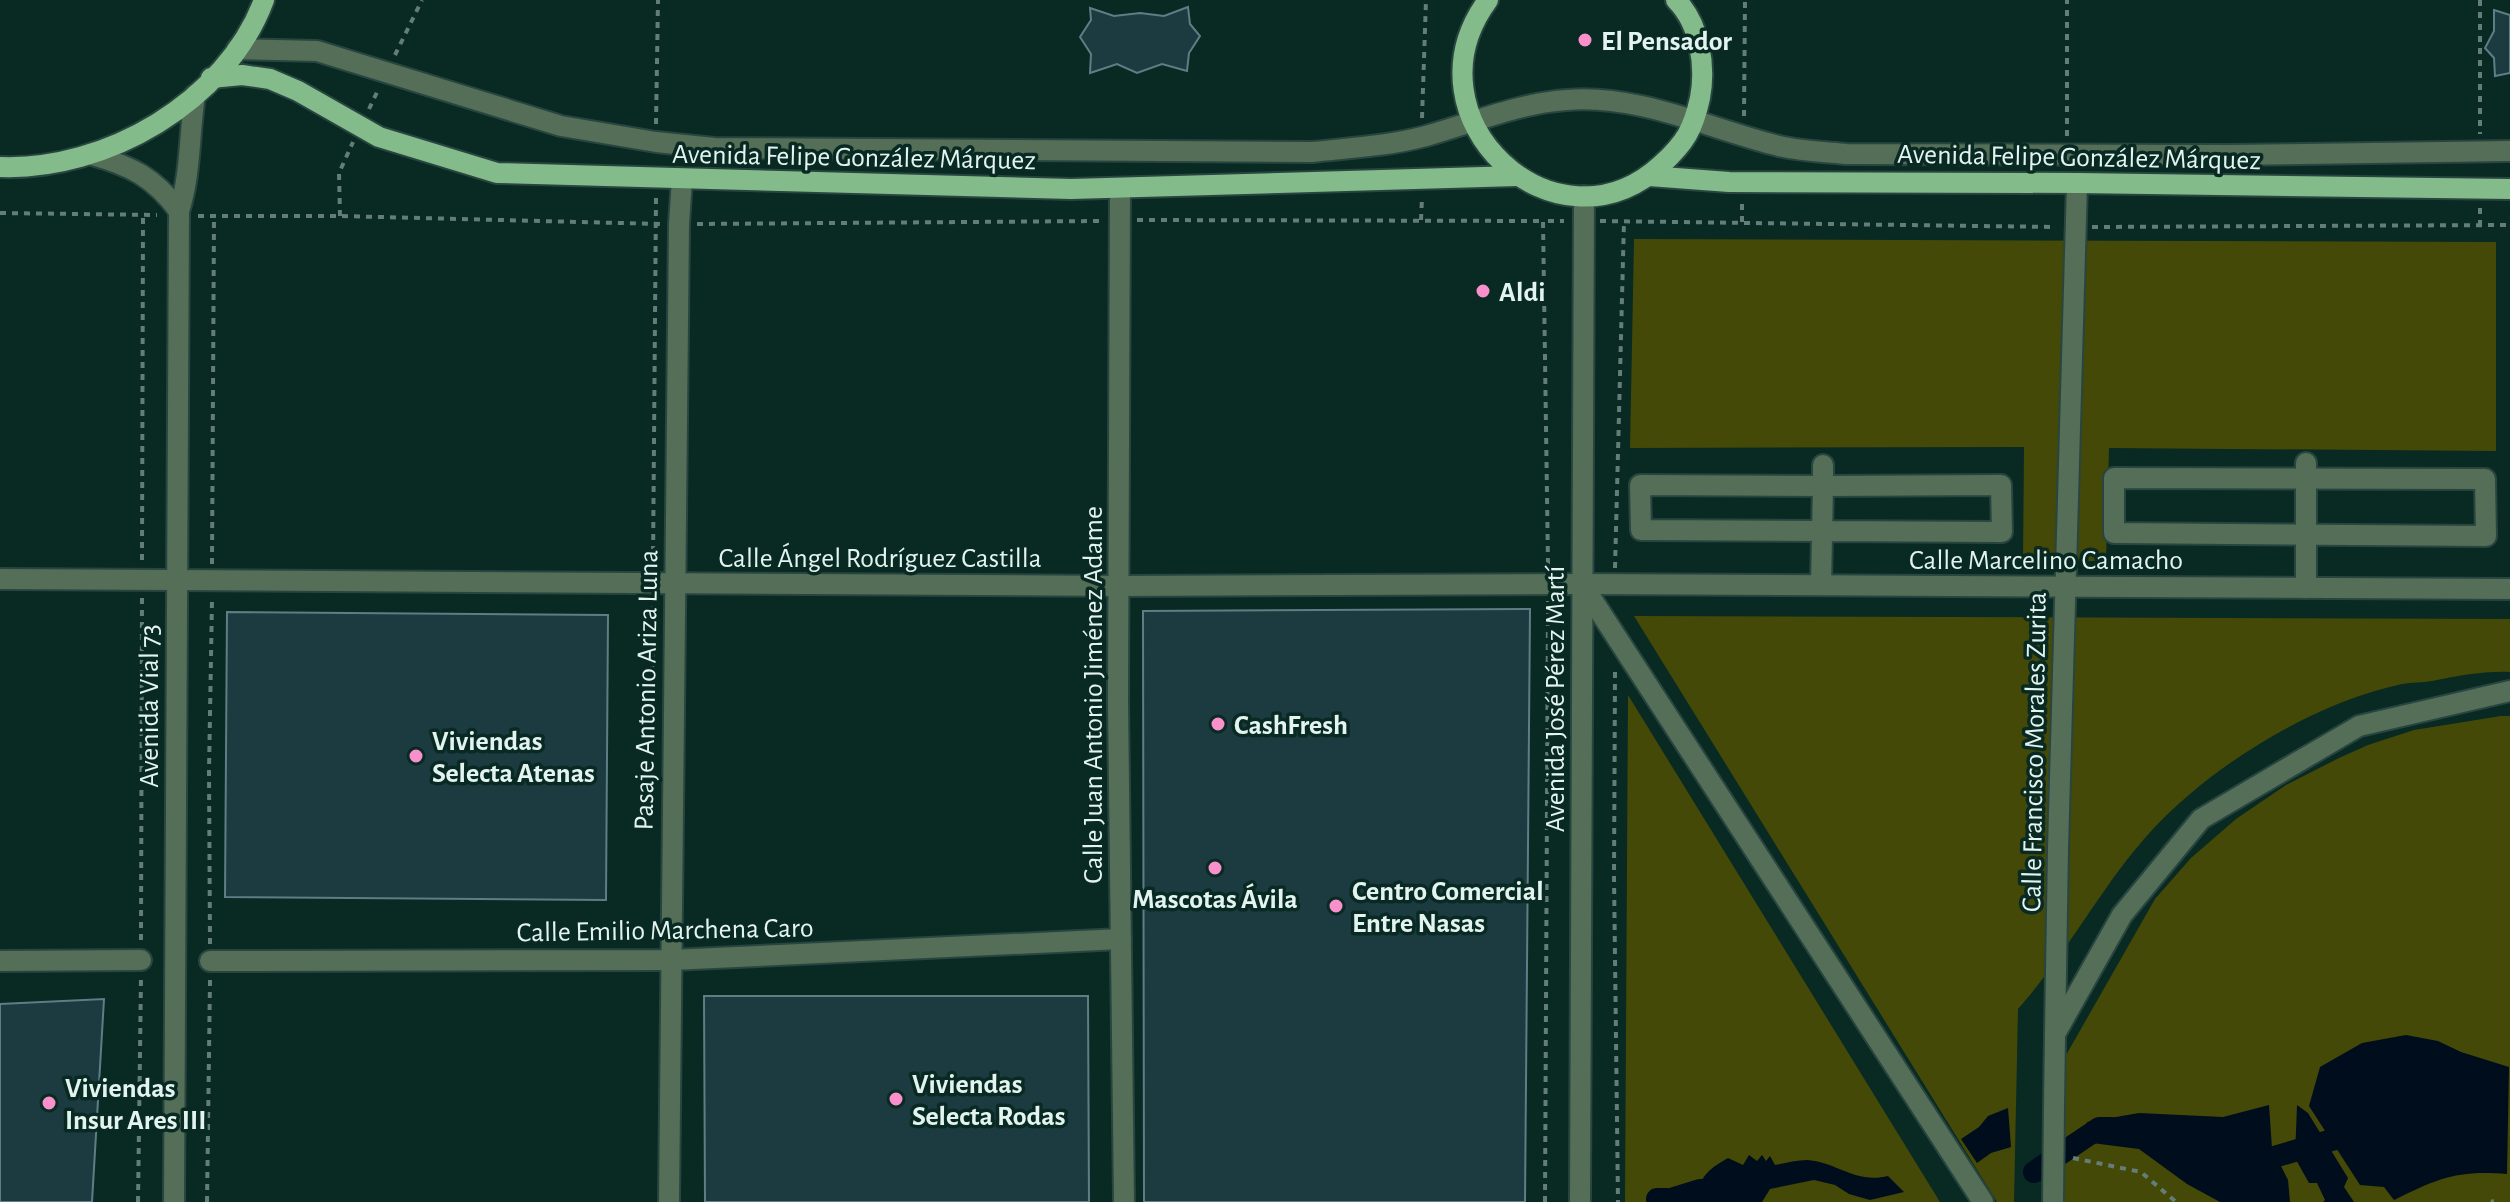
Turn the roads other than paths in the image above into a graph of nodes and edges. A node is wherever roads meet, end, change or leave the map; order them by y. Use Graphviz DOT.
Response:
graph roads {
  1 [pos="264,0"];
  2 [pos="1488,0"];
  3 [pos="1676,0"];
  4 [pos="237,49"];
  5 [pos="211,78"];
  6 [pos="195,95"];
  7 [pos="1473,122"];
  8 [pos="1694,122"];
  9 [pos="2510,151"];
  10 [pos="92,155"];
  11 [pos="0,167"];
  12 [pos="1517,176"];
  13 [pos="1649,176"];
  14 [pos="682,179"];
  15 [pos="2077,183"];
  16 [pos="1120,188"];
  17 [pos="2510,189"];
  18 [pos="1584,196"];
  19 [pos="179,211"];
  20 [pos="1823,465"];
  21 [pos="2306,471"];
  22 [pos="1823,486"];
  23 [pos="1822,531"];
  24 [pos="2306,534"];
  25 [pos="0,579"];
  26 [pos="177,581"];
  27 [pos="674,583"];
  28 [pos="1582,584"];
  29 [pos="1821,585"];
  30 [pos="1121,586"];
  31 [pos="2065,587"];
  32 [pos="2306,588"];
  33 [pos="2510,589"];
  34 [pos="2510,691"];
  35 [pos="1121,939"];
  36 [pos="141,960"];
  37 [pos="671,960"];
  38 [pos="0,961"];
  39 [pos="210,961"];
  40 [pos="2055,1034"];
  41 [pos="174,1202"];
  42 [pos="669,1202"];
  43 [pos="1124,1202"];
  44 [pos="1580,1202"];
  45 [pos="1983,1202"];
  46 [pos="2053,1202"];
  1 -- 4 [label="main road"];
  2 -- 7 [label="main road"];
  3 -- 8 [label="main road"];
  4 -- 5 [label="main road"];
  4 -- 7 [label="street"];
  5 -- 6 [label="main road"];
  5 -- 14 [label="main road, Avenida Felipe González Márquez"];
  6 -- 10 [label="main road"];
  6 -- 19 [label="street, Avenida Vial 73"];
  7 -- 8 [label="street"];
  7 -- 12 [label="main road"];
  8 -- 9 [label="street"];
  8 -- 13 [label="main road"];
  10 -- 11 [label="main road"];
  10 -- 19 [label="street"];
  12 -- 16 [label="main road, Avenida Felipe González Márquez"];
  12 -- 18 [label="main road"];
  13 -- 15 [label="main road, Avenida Felipe González Márquez"];
  13 -- 18 [label="main road"];
  14 -- 16 [label="main road, Avenida Felipe González Márquez"];
  14 -- 27 [label="street, Pasaje Antonio Ariza Luna"];
  15 -- 17 [label="main road, Avenida Felipe González Márquez"];
  15 -- 31 [label="street, Calle Francisco Morales Zurita"];
  16 -- 30 [label="street, Calle Juan Antonio Jiménez Adame"];
  18 -- 28 [label="street, Avenida José Pérez Martí"];
  19 -- 26 [label="street, Avenida Vial 73"];
  20 -- 22 [label="street"];
  21 -- 24 [label="street"];
  21 -- 24 [label="street"];
  21 -- 24 [label="street"];
  22 -- 23 [label="street"];
  22 -- 23 [label="street"];
  22 -- 23 [label="street"];
  23 -- 29 [label="street"];
  24 -- 32 [label="street"];
  25 -- 26 [label="street, Calle Ángel Rodríguez Castilla"];
  26 -- 27 [label="street, Calle Ángel Rodríguez Castilla"];
  26 -- 41 [label="street, Avenida Vial 73"];
  27 -- 30 [label="street, Calle Ángel Rodríguez Castilla"];
  27 -- 37 [label="street, Pasaje Antonio Ariza Luna"];
  28 -- 29 [label="street, Calle Marcelino Camacho"];
  28 -- 30 [label="street, Calle Ángel Rodríguez Castilla"];
  28 -- 44 [label="street, Avenida José Pérez Martí"];
  28 -- 45 [label="street"];
  29 -- 31 [label="street, Calle Marcelino Camacho"];
  30 -- 35 [label="street, Calle Juan Antonio Jiménez Adame"];
  31 -- 32 [label="street, Calle Marcelino Camacho"];
  31 -- 40 [label="street, Calle Francisco Morales Zurita"];
  32 -- 33 [label="street, Calle Marcelino Camacho"];
  34 -- 40 [label="street, Calle Francisco Morales Zurita"];
  35 -- 37 [label="street, Calle Emilio Marchena Caro"];
  35 -- 43 [label="street, Calle Juan Antonio Jiménez Adame"];
  36 -- 38 [label="street"];
  37 -- 39 [label="street, Calle Emilio Marchena Caro"];
  37 -- 42 [label="street, Pasaje Antonio Ariza Luna"];
  40 -- 46 [label="street, Calle Francisco Morales Zurita, bridge"];
}
